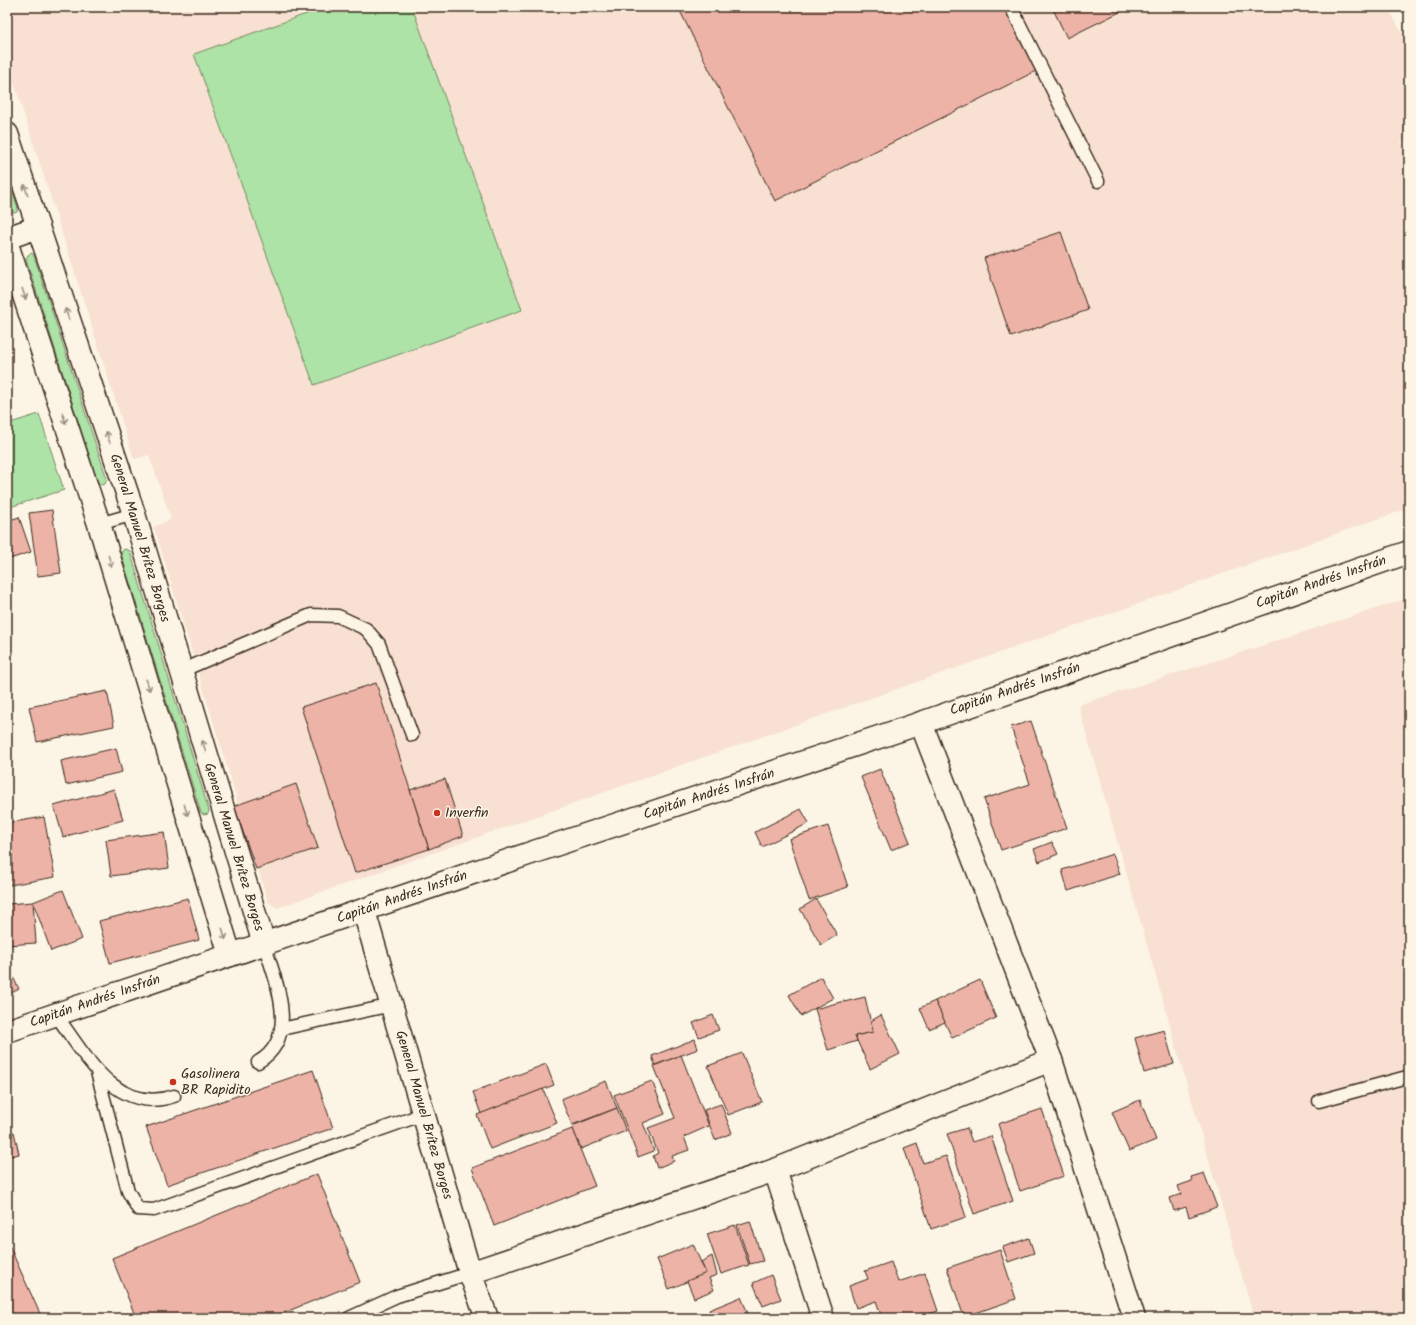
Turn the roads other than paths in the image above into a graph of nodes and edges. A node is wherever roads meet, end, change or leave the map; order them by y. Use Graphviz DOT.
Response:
graph roads {
  1 [pos="1011,7"];
  2 [pos="7,134"];
  3 [pos="1098,181"];
  4 [pos="38,227"];
  5 [pos="7,238"];
  6 [pos="7,244"];
  7 [pos="134,514"];
  8 [pos="99,524"];
  9 [pos="1409,552"];
  10 [pos="181,671"];
  11 [pos="921,723"];
  12 [pos="412,735"];
  13 [pos="364,911"];
  14 [pos="264,944"];
  15 [pos="230,955"];
  16 [pos="392,1005"];
  17 [pos="56,1015"];
  18 [pos="281,1030"];
  19 [pos="7,1031"];
  20 [pos="1050,1060"];
  21 [pos="258,1062"];
  22 [pos="97,1072"];
  23 [pos="1409,1077"];
  24 [pos="174,1096"];
  25 [pos="1319,1101"];
  26 [pos="424,1114"];
  27 [pos="775,1170"];
  28 [pos="470,1273"];
  29 [pos="349,1318"];
  30 [pos="487,1318"];
  31 [pos="823,1318"];
  32 [pos="1134,1318"];
  1 -- 3 [label="lane"];
  4 -- 2 [label="main road, General Manuel Brítez Borges, one-way"];
  4 -- 5 [label="main road"];
  7 -- 4 [label="main road, General Manuel Brítez Borges, one-way"];
  6 -- 8 [label="main road, one-way"];
  7 -- 8 [label="lane"];
  7 -- 10 [label="main road, General Manuel Brítez Borges"];
  8 -- 15 [label="main road, one-way"];
  9 -- 11 [label="main road, Capitán Andrés Insfrán"];
  10 -- 12 [label="lane"];
  14 -- 10 [label="main road, General Manuel Brítez Borges, one-way"];
  11 -- 13 [label="main road, Capitán Andrés Insfrán"];
  11 -- 20 [label="main road"];
  13 -- 14 [label="main road, Capitán Andrés Insfrán"];
  13 -- 16 [label="main road, General Manuel Brítez Borges"];
  14 -- 15 [label="main road, Capitán Andrés Insfrán"];
  14 -- 18 [label="lane"];
  15 -- 17 [label="main road, Capitán Andrés Insfrán"];
  16 -- 18 [label="lane"];
  16 -- 26 [label="main road, General Manuel Brítez Borges"];
  17 -- 19 [label="main road, Capitán Andrés Insfrán"];
  17 -- 22 [label="lane"];
  18 -- 21 [label="lane"];
  20 -- 27 [label="main road"];
  20 -- 32 [label="main road"];
  22 -- 24 [label="lane"];
  22 -- 26 [label="lane"];
  23 -- 25 [label="lane"];
  26 -- 28 [label="main road, General Manuel Brítez Borges"];
  27 -- 28 [label="main road"];
  27 -- 31 [label="main road"];
  28 -- 29 [label="lane"];
  28 -- 30 [label="main road, General Manuel Brítez Borges"];
}
